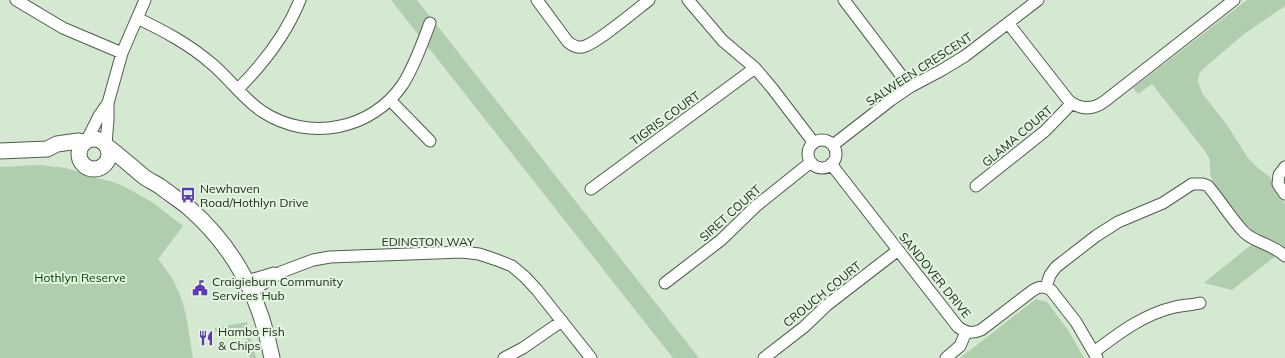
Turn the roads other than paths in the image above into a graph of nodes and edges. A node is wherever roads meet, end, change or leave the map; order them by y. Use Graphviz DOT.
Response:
graph roads {
  1 [pos="16,0"];
  2 [pos="145,0"];
  3 [pos="300,0"];
  4 [pos="537,0"];
  5 [pos="649,0"];
  6 [pos="688,0"];
  7 [pos="844,0"];
  8 [pos="1038,0"];
  9 [pos="1234,0"];
  10 [pos="137,18"];
  11 [pos="430,23"];
  12 [pos="1008,23"];
  13 [pos="122,53"];
  14 [pos="755,68"];
  15 [pos="910,87"];
  16 [pos="238,89"];
  17 [pos="390,100"];
  18 [pos="108,103"];
  19 [pos="1072,103"];
  20 [pos="85,141"];
  21 [pos="430,141"];
  22 [pos="814,143"];
  23 [pos="834,145"];
  24 [pos="107,146"];
  25 [pos="47,148"];
  26 [pos="0,151"];
  27 [pos="80,160"];
  28 [pos="811,162"];
  29 [pos="104,164"];
  30 [pos="831,164"];
  31 [pos="1285,167"];
  32 [pos="143,176"];
  33 [pos="976,186"];
  34 [pos="591,189"];
  35 [pos="1285,194"];
  36 [pos="897,251"];
  37 [pos="1285,256"];
  38 [pos="665,283"];
  39 [pos="249,286"];
  40 [pos="1046,287"];
  41 [pos="1200,304"];
  42 [pos="562,321"];
  43 [pos="966,332"];
  44 [pos="1096,355"];
  45 [pos="272,358"];
  46 [pos="504,358"];
  47 [pos="591,358"];
  48 [pos="764,358"];
  49 [pos="946,358"];
  1 -- 13 [label="street"];
  2 -- 10 [label="street"];
  3 -- 16 [label="street"];
  4 -- 5 [label="street"];
  6 -- 14 [label="street"];
  7 -- 15 [label="street"];
  8 -- 12 [label="street, SALWEEN CRESCENT"];
  9 -- 19 [label="street"];
  10 -- 13 [label="street"];
  10 -- 16 [label="street"];
  11 -- 17 [label="street"];
  12 -- 15 [label="street, SALWEEN CRESCENT"];
  12 -- 19 [label="street"];
  13 -- 18 [label="street"];
  14 -- 22 [label="street"];
  14 -- 34 [label="street, TIGRIS COURT"];
  15 -- 23 [label="street, SALWEEN CRESCENT"];
  16 -- 17 [label="street"];
  17 -- 21 [label="street"];
  18 -- 20 [label="street"];
  18 -- 24 [label="street"];
  19 -- 33 [label="street, GLAMA COURT"];
  20 -- 24 [label="street"];
  20 -- 25 [label="street"];
  20 -- 27 [label="street"];
  22 -- 23 [label="street"];
  22 -- 28 [label="street"];
  23 -- 30 [label="street"];
  24 -- 29 [label="street"];
  24 -- 32 [label="street"];
  25 -- 26 [label="street"];
  25 -- 27 [label="street"];
  27 -- 29 [label="street"];
  28 -- 30 [label="street"];
  28 -- 38 [label="street, SIRET COURT"];
  29 -- 32 [label="street"];
  30 -- 36 [label="street, SANDOVER DRIVE"];
  31 -- 35 [label="street"];
  32 -- 39 [label="street"];
  36 -- 43 [label="street, SANDOVER DRIVE"];
  36 -- 48 [label="street, CROUCH COURT"];
  37 -- 40 [label="street"];
  39 -- 42 [label="street, EDINGTON WAY"];
  39 -- 45 [label="street"];
  40 -- 43 [label="street, SANDOVER DRIVE"];
  40 -- 44 [label="street"];
  41 -- 44 [label="street"];
  42 -- 46 [label="street"];
  42 -- 47 [label="street, EDINGTON WAY"];
  43 -- 49 [label="street"];
}
